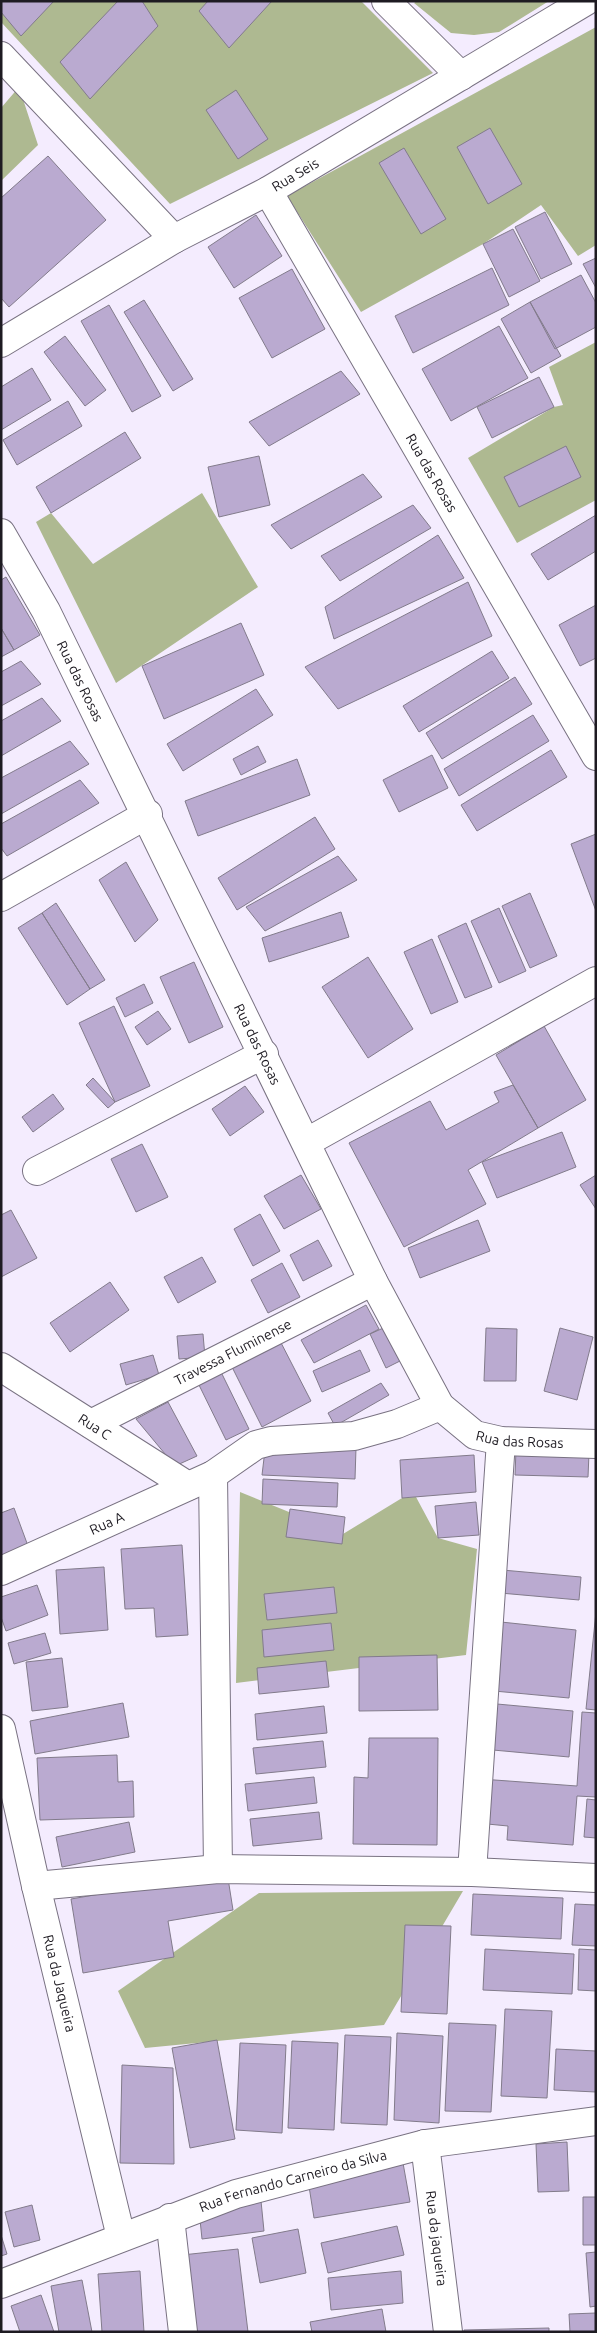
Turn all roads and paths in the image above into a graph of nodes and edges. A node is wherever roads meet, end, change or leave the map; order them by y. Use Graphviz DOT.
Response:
graph roads {
  1 [pos="386,1"];
  2 [pos="586,1"];
  3 [pos="1,56"];
  4 [pos="462,76"];
  5 [pos="268,191"];
  6 [pos="174,239"];
  7 [pos="1,343"];
  8 [pos="1,533"];
  9 [pos="596,756"];
  10 [pos="148,814"];
  11 [pos="1,897"];
  12 [pos="596,981"];
  13 [pos="264,1054"];
  14 [pos="307,1142"];
  15 [pos="37,1172"];
  16 [pos="373,1280"];
  17 [pos="1,1367"];
  18 [pos="440,1406"];
  19 [pos="92,1424"];
  20 [pos="501,1441"];
  21 [pos="596,1444"];
  22 [pos="213,1475"];
  23 [pos="188,1486"];
  24 [pos="1,1571"];
  25 [pos="1,1729"];
  26 [pos="218,1869"];
  27 [pos="472,1872"];
  28 [pos="596,1878"];
  29 [pos="36,1886"];
  30 [pos="596,2121"];
  31 [pos="425,2144"];
  32 [pos="170,2218"];
  33 [pos="121,2237"];
  34 [pos="1,2284"];
  35 [pos="183,2332"];
  36 [pos="448,2332"];
  1 -- 4 [label="street"];
  2 -- 4 [label="street, Rua Seis"];
  3 -- 6 [label="street"];
  4 -- 5 [label="street, Rua Seis"];
  5 -- 6 [label="street, Rua Seis"];
  5 -- 9 [label="street, Rua das Rosas"];
  6 -- 7 [label="street, Rua Seis"];
  8 -- 10 [label="street, Rua das Rosas"];
  10 -- 11 [label="street"];
  10 -- 13 [label="street, Rua das Rosas"];
  12 -- 14 [label="street"];
  13 -- 14 [label="street, Rua das Rosas"];
  13 -- 15 [label="street"];
  14 -- 16 [label="street, Rua das Rosas"];
  16 -- 18 [label="street, Rua das Rosas"];
  16 -- 19 [label="street, Travessa Fluminense"];
  17 -- 19 [label="street, Rua C"];
  18 -- 20 [label="street, Rua das Rosas"];
  18 -- 22 [label="street, Rua A"];
  19 -- 23 [label="street, Rua C"];
  20 -- 21 [label="street, Rua das Rosas"];
  20 -- 27 [label="street"];
  22 -- 23 [label="street, Rua A"];
  22 -- 26 [label="street"];
  23 -- 24 [label="street, Rua A"];
  25 -- 29 [label="street, Rua da Jaqueira"];
  26 -- 27 [label="street"];
  26 -- 29 [label="street"];
  27 -- 28 [label="street"];
  29 -- 33 [label="street, Rua da Jaqueira"];
  30 -- 31 [label="street, Rua Fernando Carneiro da Silva"];
  31 -- 32 [label="street, Rua Fernando Carneiro da Silva"];
  31 -- 36 [label="street, Rua da jaqueira"];
  32 -- 33 [label="street, Rua Fernando Carneiro da Silva"];
  32 -- 35 [label="street"];
  33 -- 34 [label="street, Rua Fernando Carneiro da Silva"];
}
